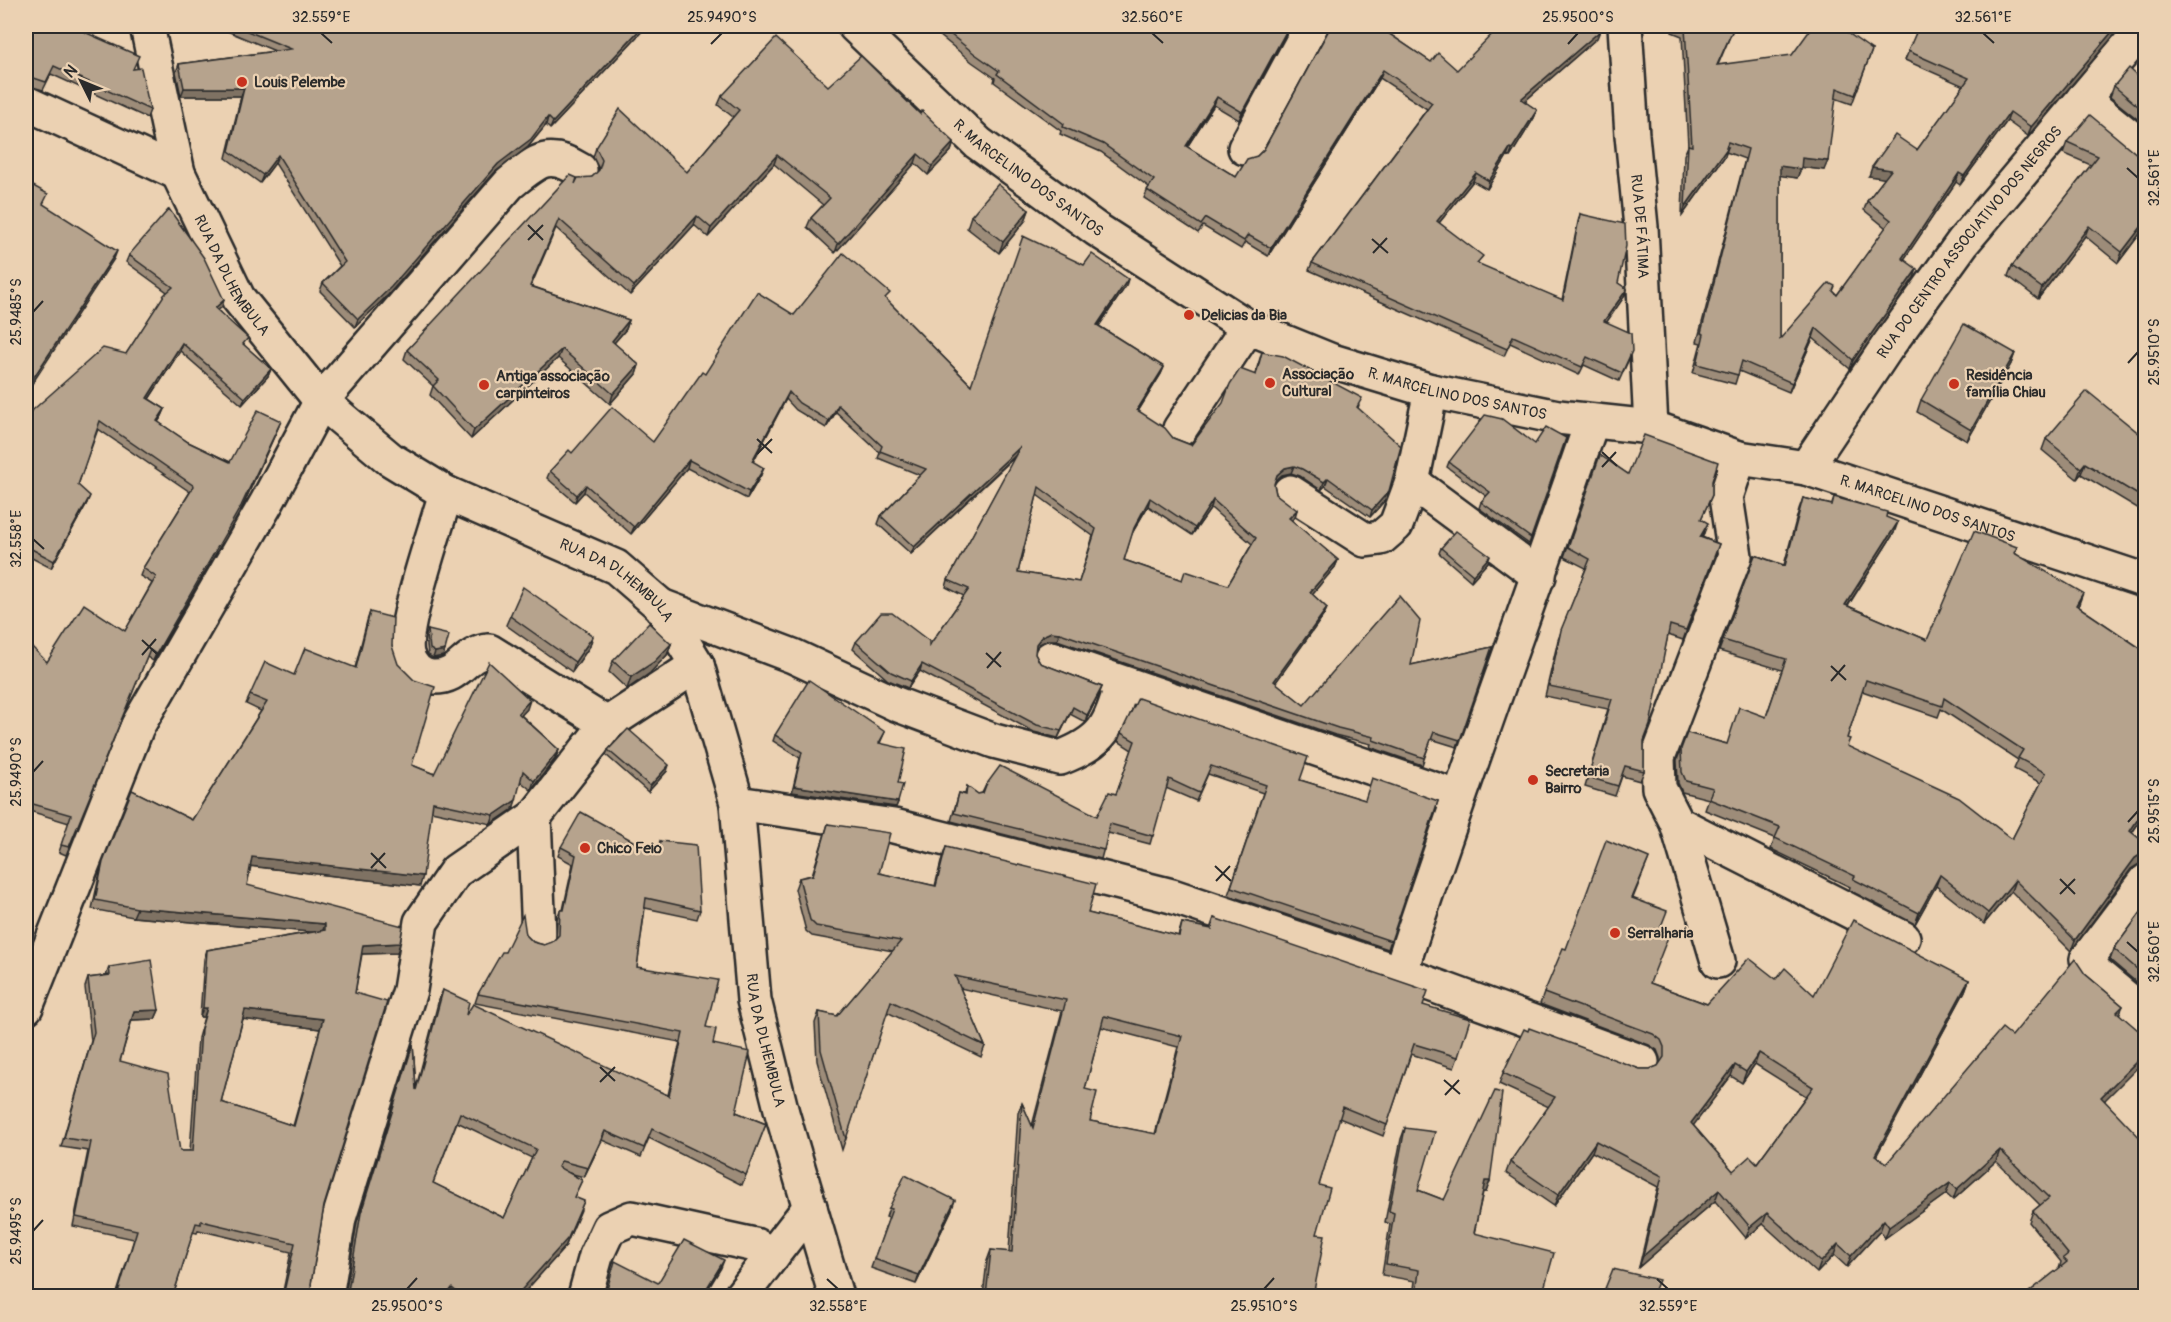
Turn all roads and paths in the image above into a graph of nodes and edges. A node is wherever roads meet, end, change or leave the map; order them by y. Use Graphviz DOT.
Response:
graph roads {
  1 [pos="147,26"];
  2 [pos="855,26"];
  3 [pos="1311,26"];
  4 [pos="1625,26"];
  5 [pos="2145,26"];
  6 [pos="2083,99"];
  7 [pos="26,103"];
  8 [pos="1245,148"];
  9 [pos="2145,150"];
  10 [pos="579,170"];
  11 [pos="178,173"];
  12 [pos="1248,327"];
  13 [pos="1431,392"];
  14 [pos="321,401"];
  15 [pos="1592,421"];
  16 [pos="1651,427"];
  17 [pos="1180,429"];
  18 [pos="1739,458"];
  19 [pos="1806,468"];
  20 [pos="1413,482"];
  21 [pos="1290,492"];
  22 [pos="446,493"];
  23 [pos="1539,576"];
  24 [pos="2145,581"];
  25 [pos="661,606"];
  26 [pos="1051,658"];
  27 [pos="697,665"];
  28 [pos="1122,684"];
  29 [pos="607,724"];
  30 [pos="1458,796"];
  31 [pos="736,803"];
  32 [pos="534,817"];
  33 [pos="1677,823"];
  34 [pos="2145,882"];
  35 [pos="539,935"];
  36 [pos="1903,938"];
  37 [pos="1718,961"];
  38 [pos="1400,973"];
  39 [pos="26,1007"];
  40 [pos="2145,1015"];
  41 [pos="1642,1062"];
  42 [pos="810,1207"];
  43 [pos="773,1255"];
  44 [pos="327,1296"];
  45 [pos="585,1296"];
  46 [pos="741,1296"];
  47 [pos="836,1296"];
  1 -- 11 [label="street, RUA DA DLHEMBULA"];
  2 -- 12 [label="street, R. MARCELINO DOS SANTOS"];
  3 -- 8 [label="street"];
  4 -- 16 [label="street, RUA DE FÁTIMA"];
  5 -- 6 [label="street, RUA DO CENTRO ASSOCIATIVO DOS NEGROS"];
  6 -- 9 [label="street"];
  6 -- 19 [label="street, RUA DO CENTRO ASSOCIATIVO DOS NEGROS"];
  7 -- 11 [label="street"];
  10 -- 14 [label="street"];
  11 -- 14 [label="street, RUA DA DLHEMBULA"];
  12 -- 13 [label="street, R. MARCELINO DOS SANTOS"];
  12 -- 17 [label="street"];
  13 -- 15 [label="street, R. MARCELINO DOS SANTOS"];
  13 -- 20 [label="street"];
  14 -- 22 [label="street, RUA DA DLHEMBULA"];
  14 -- 39 [label="street"];
  15 -- 16 [label="street, R. MARCELINO DOS SANTOS"];
  15 -- 23 [label="street"];
  16 -- 18 [label="street, R. MARCELINO DOS SANTOS"];
  18 -- 19 [label="street, R. MARCELINO DOS SANTOS"];
  18 -- 33 [label="street"];
  19 -- 24 [label="street, R. MARCELINO DOS SANTOS"];
  20 -- 21 [label="street"];
  20 -- 23 [label="street"];
  22 -- 25 [label="street, RUA DA DLHEMBULA"];
  22 -- 29 [label="street"];
  23 -- 30 [label="street"];
  25 -- 27 [label="street, RUA DA DLHEMBULA"];
  25 -- 28 [label="street"];
  26 -- 28 [label="street"];
  27 -- 29 [label="street"];
  27 -- 31 [label="street, RUA DA DLHEMBULA"];
  28 -- 30 [label="street"];
  29 -- 32 [label="street"];
  30 -- 38 [label="street"];
  31 -- 38 [label="street"];
  31 -- 42 [label="street, RUA DA DLHEMBULA"];
  32 -- 35 [label="street"];
  32 -- 44 [label="street"];
  33 -- 36 [label="street"];
  33 -- 37 [label="street"];
  34 -- 40 [label="street"];
  38 -- 41 [label="street"];
  42 -- 43 [label="street"];
  42 -- 47 [label="street, RUA DA DLHEMBULA"];
  43 -- 45 [label="street"];
  43 -- 46 [label="street"];
}
